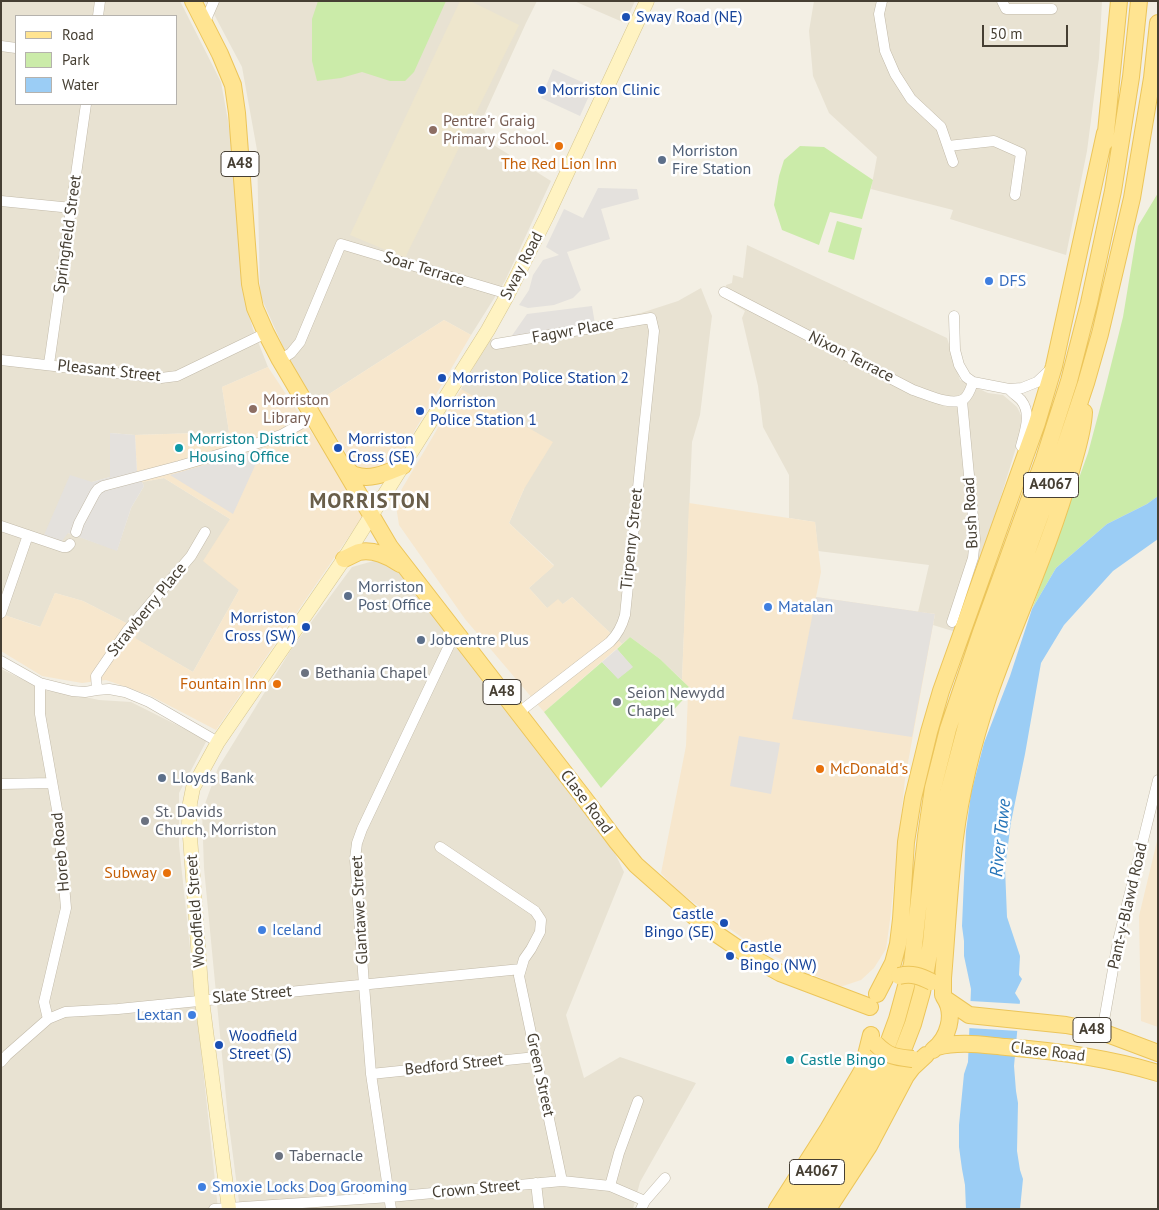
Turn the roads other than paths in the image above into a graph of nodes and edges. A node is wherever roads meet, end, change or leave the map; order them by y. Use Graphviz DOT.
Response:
graph roads {
  1 [pos="100,1"];
  2 [pos="193,1"];
  3 [pos="214,1"];
  4 [pos="647,1"];
  5 [pos="882,1"];
  6 [pos="1002,1"];
  7 [pos="1119,1"];
  8 [pos="1139,1"];
  9 [pos="1052,10"];
  10 [pos="98,15"];
  11 [pos="1158,23"];
  12 [pos="204,24"];
  13 [pos="1,46"];
  14 [pos="1158,47"];
  15 [pos="15,48"];
  16 [pos="1152,78"];
  17 [pos="86,105"];
  18 [pos="1106,133"];
  19 [pos="948,146"];
  20 [pos="953,162"];
  21 [pos="1015,195"];
  22 [pos="1,201"];
  23 [pos="72,208"];
  24 [pos="724,292"];
  25 [pos="508,294"];
  26 [pos="1089,304"];
  27 [pos="954,316"];
  28 [pos="651,318"];
  29 [pos="266,333"];
  30 [pos="496,344"];
  31 [pos="1,360"];
  32 [pos="280,360"];
  33 [pos="49,364"];
  34 [pos="1054,366"];
  35 [pos="973,382"];
  36 [pos="1086,383"];
  37 [pos="1009,389"];
  38 [pos="962,401"];
  39 [pos="313,417"];
  40 [pos="338,459"];
  41 [pos="403,466"];
  42 [pos="1004,513"];
  43 [pos="372,516"];
  44 [pos="1,526"];
  45 [pos="76,532"];
  46 [pos="205,532"];
  47 [pos="28,535"];
  48 [pos="70,544"];
  49 [pos="344,559"];
  50 [pos="406,568"];
  51 [pos="1,614"];
  52 [pos="952,622"];
  53 [pos="456,631"];
  54 [pos="1,661"];
  55 [pos="40,683"];
  56 [pos="97,690"];
  57 [pos="518,713"];
  58 [pos="218,742"];
  59 [pos="1158,780"];
  60 [pos="52,783"];
  61 [pos="1,784"];
  62 [pos="440,847"];
  63 [pos="521,969"];
  64 [pos="364,985"];
  65 [pos="945,997"];
  66 [pos="202,1000"];
  67 [pos="873,1000"];
  68 [pos="48,1019"];
  69 [pos="1102,1032"];
  70 [pos="874,1039"];
  71 [pos="1158,1053"];
  72 [pos="925,1054"];
  73 [pos="536,1057"];
  74 [pos="1,1062"];
  75 [pos="1158,1073"];
  76 [pos="372,1074"];
  77 [pos="638,1101"];
  78 [pos="665,1178"];
  79 [pos="562,1181"];
  80 [pos="536,1183"];
  81 [pos="610,1186"];
  82 [pos="390,1197"];
  83 [pos="643,1205"];
  84 [pos="229,1208"];
  85 [pos="214,1209"];
  86 [pos="391,1209"];
  87 [pos="539,1209"];
  88 [pos="777,1209"];
  89 [pos="794,1209"];
  90 [pos="812,1209"];
  91 [pos="828,1209"];
  1 -- 10 [label="street"];
  2 -- 12 [label="main road, A48"];
  3 -- 12 [label="street"];
  4 -- 25 [label="main road, Sway Road"];
  5 -- 19 [label="street"];
  6 -- 9 [label="street"];
  7 -- 18 [label="main road"];
  8 -- 26 [label="main road, A4067"];
  11 -- 16 [label="main road, A4067"];
  12 -- 29 [label="main road, A48"];
  13 -- 15 [label="street"];
  14 -- 16 [label="main road"];
  16 -- 36 [label="main road, A4067"];
  17 -- 23 [label="street, Springfield Street"];
  18 -- 26 [label="main road"];
  18 -- 34 [label="main road"];
  19 -- 20 [label="street"];
  19 -- 21 [label="street"];
  22 -- 23 [label="street"];
  23 -- 33 [label="street, Springfield Street"];
  24 -- 38 [label="street, Nixon Terrace"];
  25 -- 32 [label="street, Soar Terrace"];
  25 -- 41 [label="main road, Sway Road"];
  26 -- 89 [label="main road, A4067"];
  27 -- 35 [label="street"];
  28 -- 30 [label="street, Fagwr Place"];
  28 -- 57 [label="street, Tirpenry Street"];
  29 -- 32 [label="main road, A48"];
  29 -- 33 [label="street, Pleasant Street"];
  31 -- 33 [label="street, Pleasant Street"];
  32 -- 39 [label="main road, A48"];
  34 -- 37 [label="street"];
  34 -- 42 [label="main road"];
  35 -- 37 [label="street"];
  35 -- 38 [label="street"];
  36 -- 65 [label="main road"];
  36 -- 90 [label="main road, A4067"];
  37 -- 42 [label="street"];
  38 -- 52 [label="street, Bush Road"];
  39 -- 40 [label="main road, A48"];
  39 -- 45 [label="street"];
  40 -- 41 [label="main road"];
  40 -- 43 [label="main road, A48"];
  41 -- 43 [label="main road, Sway Road"];
  42 -- 67 [label="main road"];
  43 -- 49 [label="main road, Woodfield Street"];
  43 -- 50 [label="main road, Clase Road / A48"];
  44 -- 47 [label="street"];
  46 -- 56 [label="street, Strawberry Place"];
  47 -- 48 [label="street"];
  47 -- 51 [label="street"];
  49 -- 50 [label="main road"];
  49 -- 58 [label="main road, Woodfield Street"];
  50 -- 53 [label="main road, Clase Road / A48"];
  53 -- 57 [label="main road, Clase Road / A48"];
  53 -- 64 [label="street, Glantawe Street"];
  54 -- 55 [label="street"];
  55 -- 56 [label="street"];
  55 -- 60 [label="street, Horeb Road"];
  56 -- 58 [label="street"];
  57 -- 67 [label="main road, Clase Road / A48"];
  58 -- 66 [label="main road, Woodfield Street"];
  59 -- 69 [label="street, Pant-y-Blawd Road"];
  60 -- 61 [label="street"];
  60 -- 68 [label="street, Horeb Road"];
  62 -- 63 [label="street"];
  63 -- 64 [label="street, Slate Street"];
  63 -- 73 [label="street, Green Street"];
  64 -- 66 [label="street, Slate Street"];
  64 -- 76 [label="street, Glantawe Street"];
  65 -- 67 [label="main road, bridge"];
  65 -- 69 [label="main road, Clase Road / A48"];
  65 -- 72 [label="main road"];
  66 -- 68 [label="street, Slate Street"];
  66 -- 84 [label="main road, Woodfield Street"];
  67 -- 70 [label="main road"];
  68 -- 74 [label="street, Slate Street"];
  69 -- 71 [label="main road, Clase Road / A48"];
  70 -- 72 [label="main road, bridge"];
  70 -- 88 [label="main road"];
  72 -- 75 [label="main road, Clase Road / A48"];
  72 -- 91 [label="main road"];
  73 -- 76 [label="street, Bedford Street"];
  73 -- 79 [label="street, Green Street"];
  76 -- 82 [label="street, Glantawe Street"];
  77 -- 81 [label="street"];
  78 -- 83 [label="street"];
  79 -- 80 [label="street, Crown Street"];
  79 -- 81 [label="street, Crown Street"];
  80 -- 82 [label="street, Crown Street"];
  80 -- 87 [label="street"];
  81 -- 83 [label="street, Crown Street"];
  82 -- 84 [label="street, Crown Street"];
  82 -- 86 [label="street, Glantawe Street"];
  84 -- 85 [label="street, Crown Street"];
}
